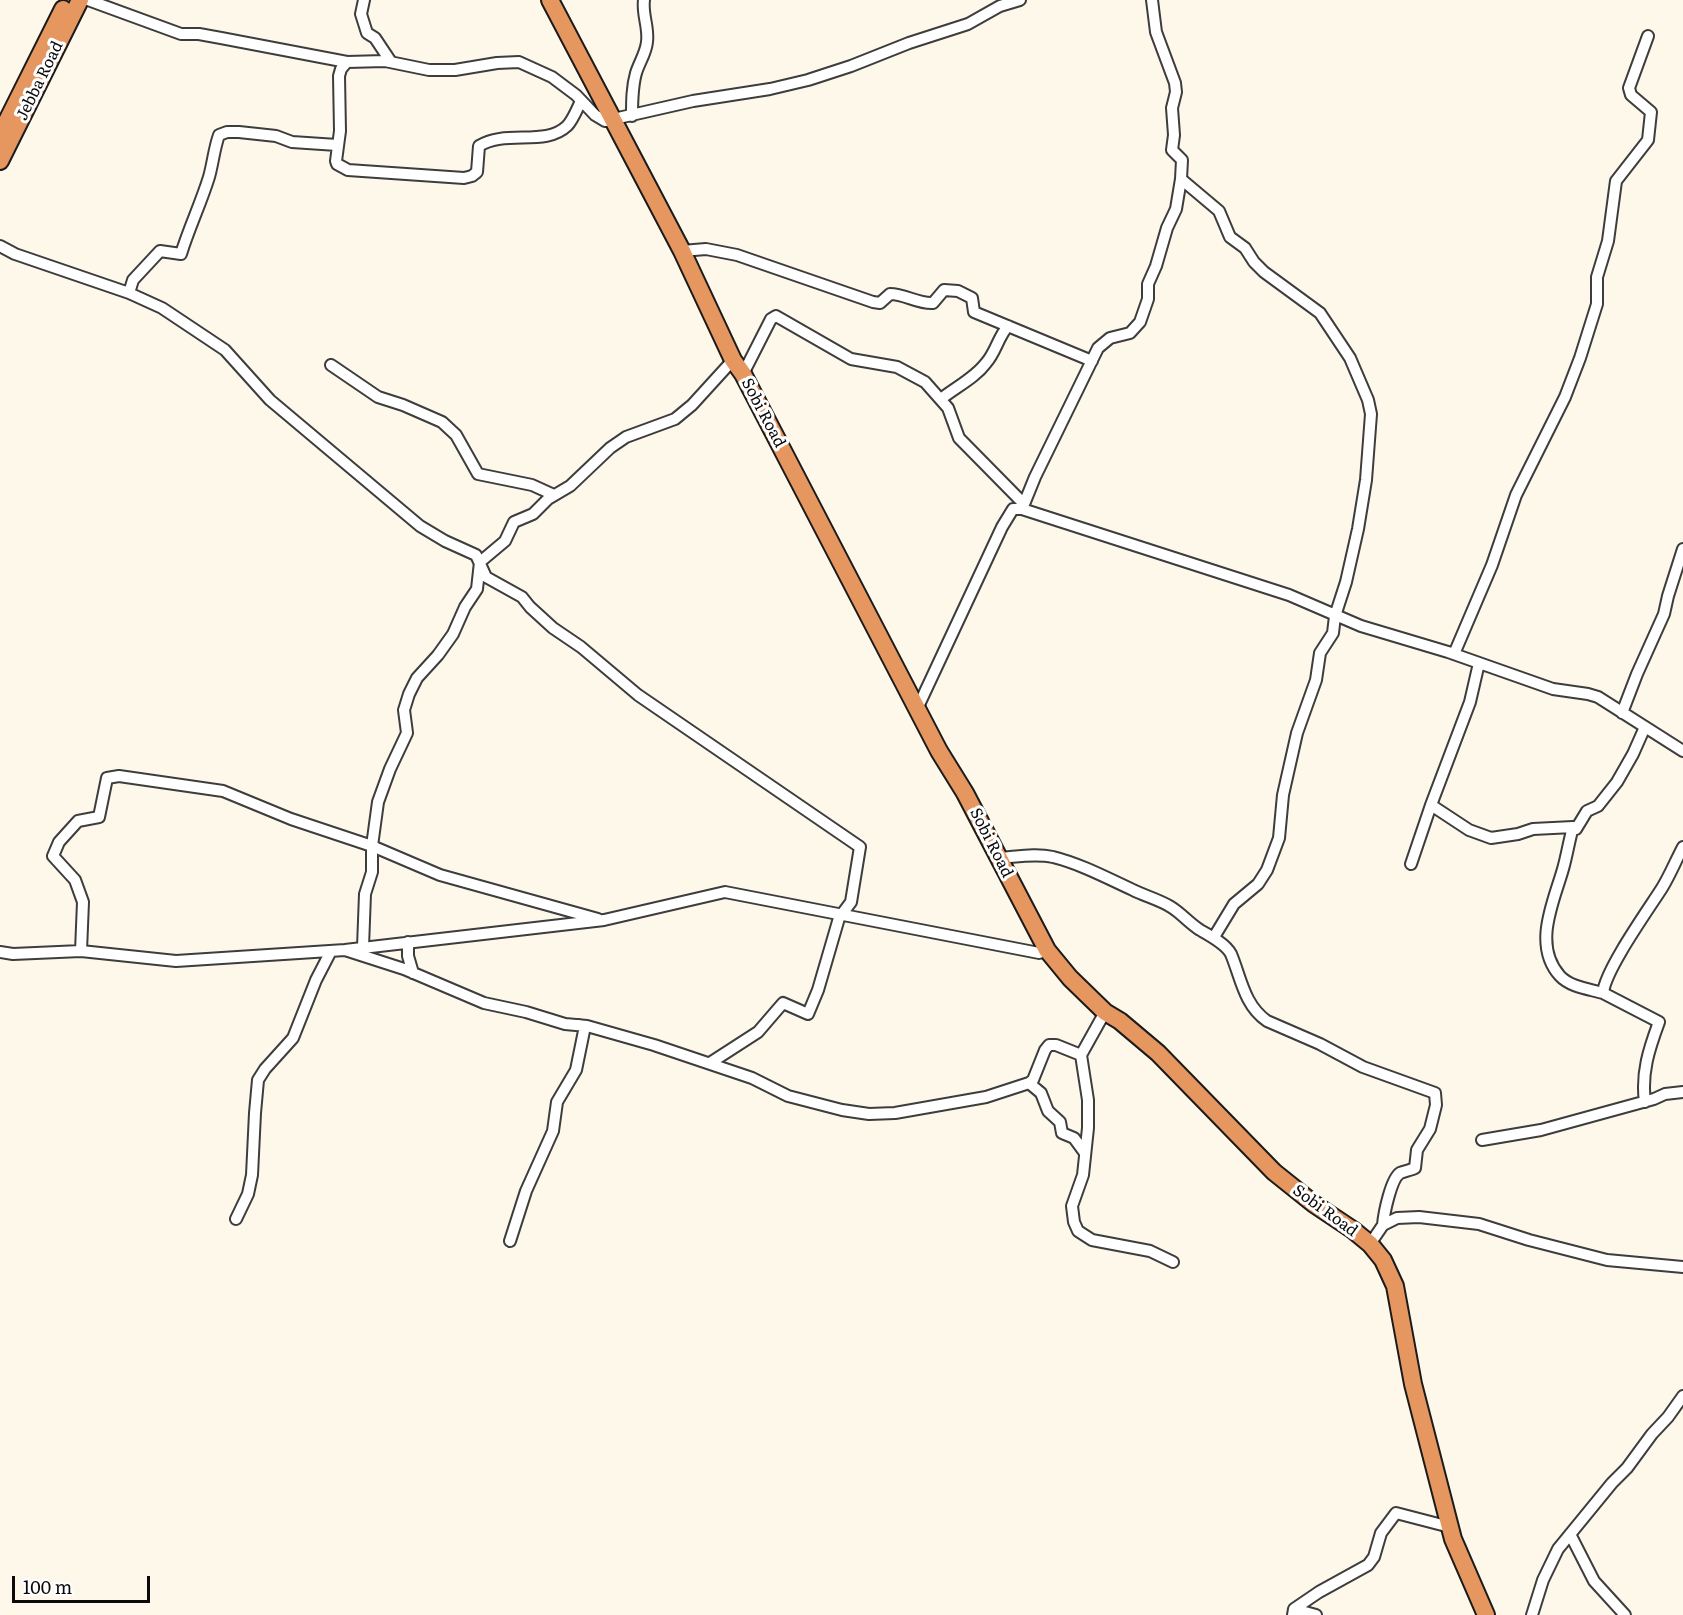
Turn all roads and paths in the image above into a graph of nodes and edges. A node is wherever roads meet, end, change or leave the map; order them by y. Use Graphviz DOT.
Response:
graph roads {
  1 [pos="68,0"];
  2 [pos="80,0"];
  3 [pos="88,0"];
  4 [pos="364,0"];
  5 [pos="550,0"];
  6 [pos="645,0"];
  7 [pos="1020,0"];
  8 [pos="1152,0"];
  9 [pos="1648,36"];
  10 [pos="347,62"];
  11 [pos="391,62"];
  12 [pos="581,101"];
  13 [pos="633,116"];
  14 [pos="612,120"];
  15 [pos="0,135"];
  16 [pos="338,145"];
  17 [pos="0,161"];
  18 [pos="1181,179"];
  19 [pos="0,246"];
  20 [pos="682,250"];
  21 [pos="129,293"];
  22 [pos="1008,326"];
  23 [pos="1092,361"];
  24 [pos="331,365"];
  25 [pos="738,367"];
  26 [pos="941,399"];
  27 [pos="554,495"];
  28 [pos="1023,507"];
  29 [pos="1683,549"];
  30 [pos="480,562"];
  31 [pos="1335,616"];
  32 [pos="1454,654"];
  33 [pos="1479,663"];
  34 [pos="917,709"];
  35 [pos="1622,713"];
  36 [pos="1645,727"];
  37 [pos="1683,752"];
  38 [pos="1431,805"];
  39 [pos="1573,827"];
  40 [pos="372,846"];
  41 [pos="1683,847"];
  42 [pos="998,858"];
  43 [pos="1411,864"];
  44 [pos="844,914"];
  45 [pos="604,920"];
  46 [pos="1214,937"];
  47 [pos="408,942"];
  48 [pos="363,947"];
  49 [pos="345,950"];
  50 [pos="1047,950"];
  51 [pos="81,951"];
  52 [pos="331,951"];
  53 [pos="0,952"];
  54 [pos="413,973"];
  55 [pos="1603,993"];
  56 [pos="1105,1012"];
  57 [pos="585,1026"];
  58 [pos="1082,1055"];
  59 [pos="710,1063"];
  60 [pos="1029,1083"];
  61 [pos="1683,1092"];
  62 [pos="1645,1102"];
  63 [pos="1482,1140"];
  64 [pos="1085,1153"];
  65 [pos="236,1219"];
  66 [pos="1383,1225"];
  67 [pos="510,1241"];
  68 [pos="1370,1244"];
  69 [pos="1173,1262"];
  70 [pos="1683,1267"];
  71 [pos="1683,1396"];
  72 [pos="1450,1527"];
  73 [pos="1570,1534"];
  74 [pos="1294,1612"];
  75 [pos="1316,1615"];
  76 [pos="1486,1615"];
  77 [pos="1532,1615"];
  78 [pos="1624,1615"];
  1 -- 15 [label="highway"];
  2 -- 17 [label="highway, Jebba Road"];
  3 -- 10 [label="street"];
  4 -- 11 [label="street"];
  5 -- 14 [label="highway, Sobi Road"];
  6 -- 13 [label="street"];
  7 -- 13 [label="street"];
  8 -- 18 [label="street"];
  9 -- 32 [label="street"];
  10 -- 11 [label="street"];
  10 -- 16 [label="street"];
  11 -- 12 [label="street"];
  12 -- 14 [label="street"];
  12 -- 16 [label="street"];
  13 -- 14 [label="street"];
  14 -- 20 [label="highway, Sobi Road"];
  16 -- 21 [label="street"];
  18 -- 23 [label="street"];
  18 -- 31 [label="street"];
  19 -- 21 [label="street"];
  20 -- 22 [label="street"];
  20 -- 25 [label="highway, Sobi Road"];
  21 -- 30 [label="street"];
  22 -- 23 [label="street"];
  22 -- 26 [label="street"];
  23 -- 28 [label="street"];
  24 -- 27 [label="street"];
  25 -- 26 [label="street"];
  25 -- 27 [label="street"];
  25 -- 34 [label="highway, Sobi Road"];
  26 -- 28 [label="street"];
  27 -- 30 [label="street"];
  28 -- 31 [label="street"];
  28 -- 34 [label="street"];
  29 -- 35 [label="street"];
  30 -- 40 [label="street"];
  30 -- 44 [label="street"];
  31 -- 32 [label="street"];
  31 -- 46 [label="street"];
  32 -- 33 [label="street"];
  33 -- 35 [label="street"];
  33 -- 38 [label="street"];
  34 -- 42 [label="highway, Sobi Road"];
  35 -- 36 [label="street"];
  36 -- 37 [label="street"];
  36 -- 39 [label="street"];
  38 -- 39 [label="street"];
  38 -- 43 [label="street"];
  39 -- 55 [label="street"];
  40 -- 45 [label="street"];
  40 -- 48 [label="street"];
  40 -- 51 [label="street"];
  41 -- 55 [label="street"];
  42 -- 46 [label="street"];
  42 -- 50 [label="highway, Sobi Road"];
  44 -- 45 [label="street"];
  44 -- 50 [label="street"];
  44 -- 59 [label="street"];
  45 -- 47 [label="street"];
  46 -- 66 [label="street"];
  47 -- 48 [label="street"];
  47 -- 54 [label="street"];
  48 -- 49 [label="street"];
  49 -- 52 [label="street"];
  49 -- 54 [label="street"];
  50 -- 56 [label="highway, Sobi Road"];
  51 -- 52 [label="street"];
  51 -- 53 [label="street"];
  52 -- 65 [label="street"];
  54 -- 57 [label="street"];
  55 -- 62 [label="street"];
  56 -- 58 [label="street"];
  56 -- 68 [label="highway, Sobi Road"];
  57 -- 59 [label="street"];
  57 -- 67 [label="street"];
  58 -- 60 [label="street"];
  58 -- 64 [label="street"];
  59 -- 60 [label="street"];
  60 -- 64 [label="street"];
  61 -- 62 [label="street"];
  62 -- 63 [label="street"];
  64 -- 69 [label="street"];
  66 -- 68 [label="street"];
  66 -- 70 [label="street"];
  68 -- 72 [label="highway, Sobi Road"];
  71 -- 73 [label="street"];
  72 -- 74 [label="street"];
  72 -- 76 [label="highway, Sobi Road"];
  73 -- 77 [label="street"];
  73 -- 78 [label="street"];
  74 -- 75 [label="street"];
}
